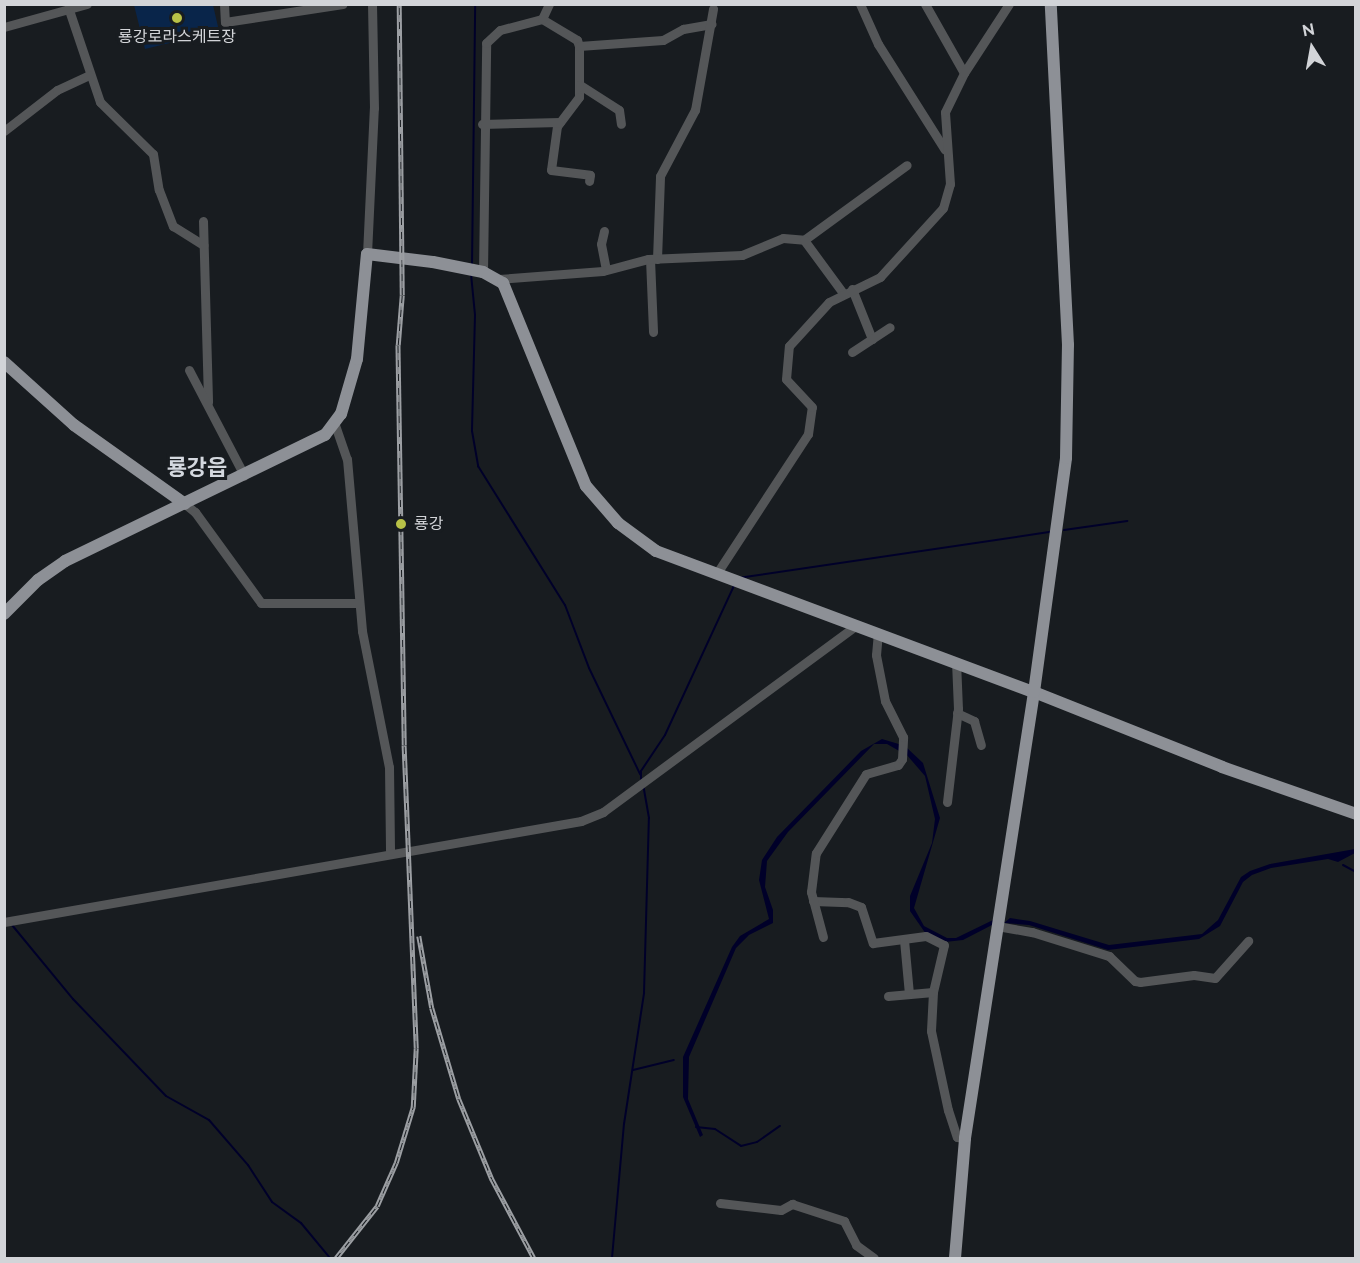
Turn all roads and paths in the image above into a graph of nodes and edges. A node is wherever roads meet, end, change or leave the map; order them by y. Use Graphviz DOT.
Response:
graph roads {
  1 [pos="224,4"];
  2 [pos="343,4"];
  3 [pos="372,4"];
  4 [pos="549,4"];
  5 [pos="860,4"];
  6 [pos="925,4"];
  7 [pos="1008,4"];
  8 [pos="1051,4"];
  9 [pos="78,6"];
  10 [pos="713,9"];
  11 [pos="542,19"];
  12 [pos="712,24"];
  13 [pos="4,27"];
  14 [pos="579,46"];
  15 [pos="964,73"];
  16 [pos="89,75"];
  17 [pos="580,85"];
  18 [pos="560,122"];
  19 [pos="482,124"];
  20 [pos="621,124"];
  21 [pos="4,131"];
  22 [pos="945,150"];
  23 [pos="907,165"];
  24 [pos="589,181"];
  25 [pos="203,221"];
  26 [pos="604,231"];
  27 [pos="804,240"];
  28 [pos="204,245"];
  29 [pos="367,254"];
  30 [pos="654,259"];
  31 [pos="606,270"];
  32 [pos="475,271"];
  33 [pos="499,279"];
  34 [pos="847,291"];
  35 [pos="890,327"];
  36 [pos="653,332"];
  37 [pos="872,339"];
  38 [pos="852,352"];
  39 [pos="4,362"];
  40 [pos="189,370"];
  41 [pos="208,402"];
  42 [pos="335,425"];
  43 [pos="244,475"];
  44 [pos="185,504"];
  45 [pos="717,573"];
  46 [pos="358,603"];
  47 [pos="4,614"];
  48 [pos="857,625"];
  49 [pos="878,633"];
  50 [pos="956,662"];
  51 [pos="1034,692"];
  52 [pos="957,713"];
  53 [pos="981,745"];
  54 [pos="947,802"];
  55 [pos="1356,813"];
  56 [pos="390,854"];
  57 [pos="813,901"];
  58 [pos="998,921"];
  59 [pos="4,922"];
  60 [pos="823,937"];
  61 [pos="904,940"];
  62 [pos="1248,941"];
  63 [pos="933,992"];
  64 [pos="909,994"];
  65 [pos="888,996"];
  66 [pos="965,1138"];
  67 [pos="720,1203"];
  68 [pos="874,1258"];
  69 [pos="954,1258"];
  1 -- 2 [label="street"];
  3 -- 29 [label="street"];
  4 -- 11 [label="street"];
  5 -- 22 [label="street"];
  6 -- 15 [label="street"];
  7 -- 15 [label="street"];
  8 -- 51 [label="main road"];
  9 -- 13 [label="street"];
  9 -- 16 [label="street"];
  10 -- 12 [label="street"];
  11 -- 14 [label="street"];
  11 -- 19 [label="street"];
  12 -- 14 [label="street"];
  12 -- 30 [label="street"];
  14 -- 17 [label="street"];
  15 -- 22 [label="street"];
  16 -- 21 [label="street"];
  16 -- 28 [label="street"];
  17 -- 18 [label="street"];
  17 -- 20 [label="street"];
  18 -- 19 [label="street"];
  18 -- 24 [label="street"];
  19 -- 32 [label="street"];
  22 -- 34 [label="street"];
  23 -- 27 [label="street"];
  25 -- 28 [label="street"];
  26 -- 31 [label="street"];
  27 -- 30 [label="street"];
  27 -- 34 [label="street"];
  28 -- 41 [label="street"];
  29 -- 32 [label="main road"];
  29 -- 42 [label="main road"];
  30 -- 31 [label="street"];
  30 -- 36 [label="street"];
  31 -- 33 [label="street"];
  32 -- 33 [label="main road"];
  33 -- 45 [label="main road"];
  34 -- 37 [label="street"];
  34 -- 45 [label="street"];
  35 -- 37 [label="street"];
  37 -- 38 [label="street"];
  39 -- 44 [label="main road"];
  40 -- 41 [label="street"];
  41 -- 43 [label="street"];
  42 -- 43 [label="main road"];
  42 -- 46 [label="street"];
  43 -- 44 [label="main road"];
  44 -- 46 [label="street"];
  44 -- 47 [label="main road"];
  45 -- 48 [label="main road"];
  46 -- 56 [label="street"];
  48 -- 49 [label="main road"];
  48 -- 56 [label="street"];
  49 -- 50 [label="main road"];
  49 -- 57 [label="street"];
  50 -- 51 [label="main road"];
  50 -- 52 [label="street"];
  51 -- 55 [label="main road"];
  51 -- 58 [label="main road"];
  52 -- 53 [label="street"];
  52 -- 54 [label="street"];
  56 -- 59 [label="street"];
  57 -- 60 [label="street"];
  57 -- 61 [label="street"];
  58 -- 62 [label="street"];
  58 -- 66 [label="main road"];
  61 -- 63 [label="street"];
  61 -- 64 [label="street"];
  63 -- 64 [label="street"];
  63 -- 66 [label="street"];
  64 -- 65 [label="street"];
  66 -- 69 [label="main road"];
  67 -- 68 [label="street"];
}
